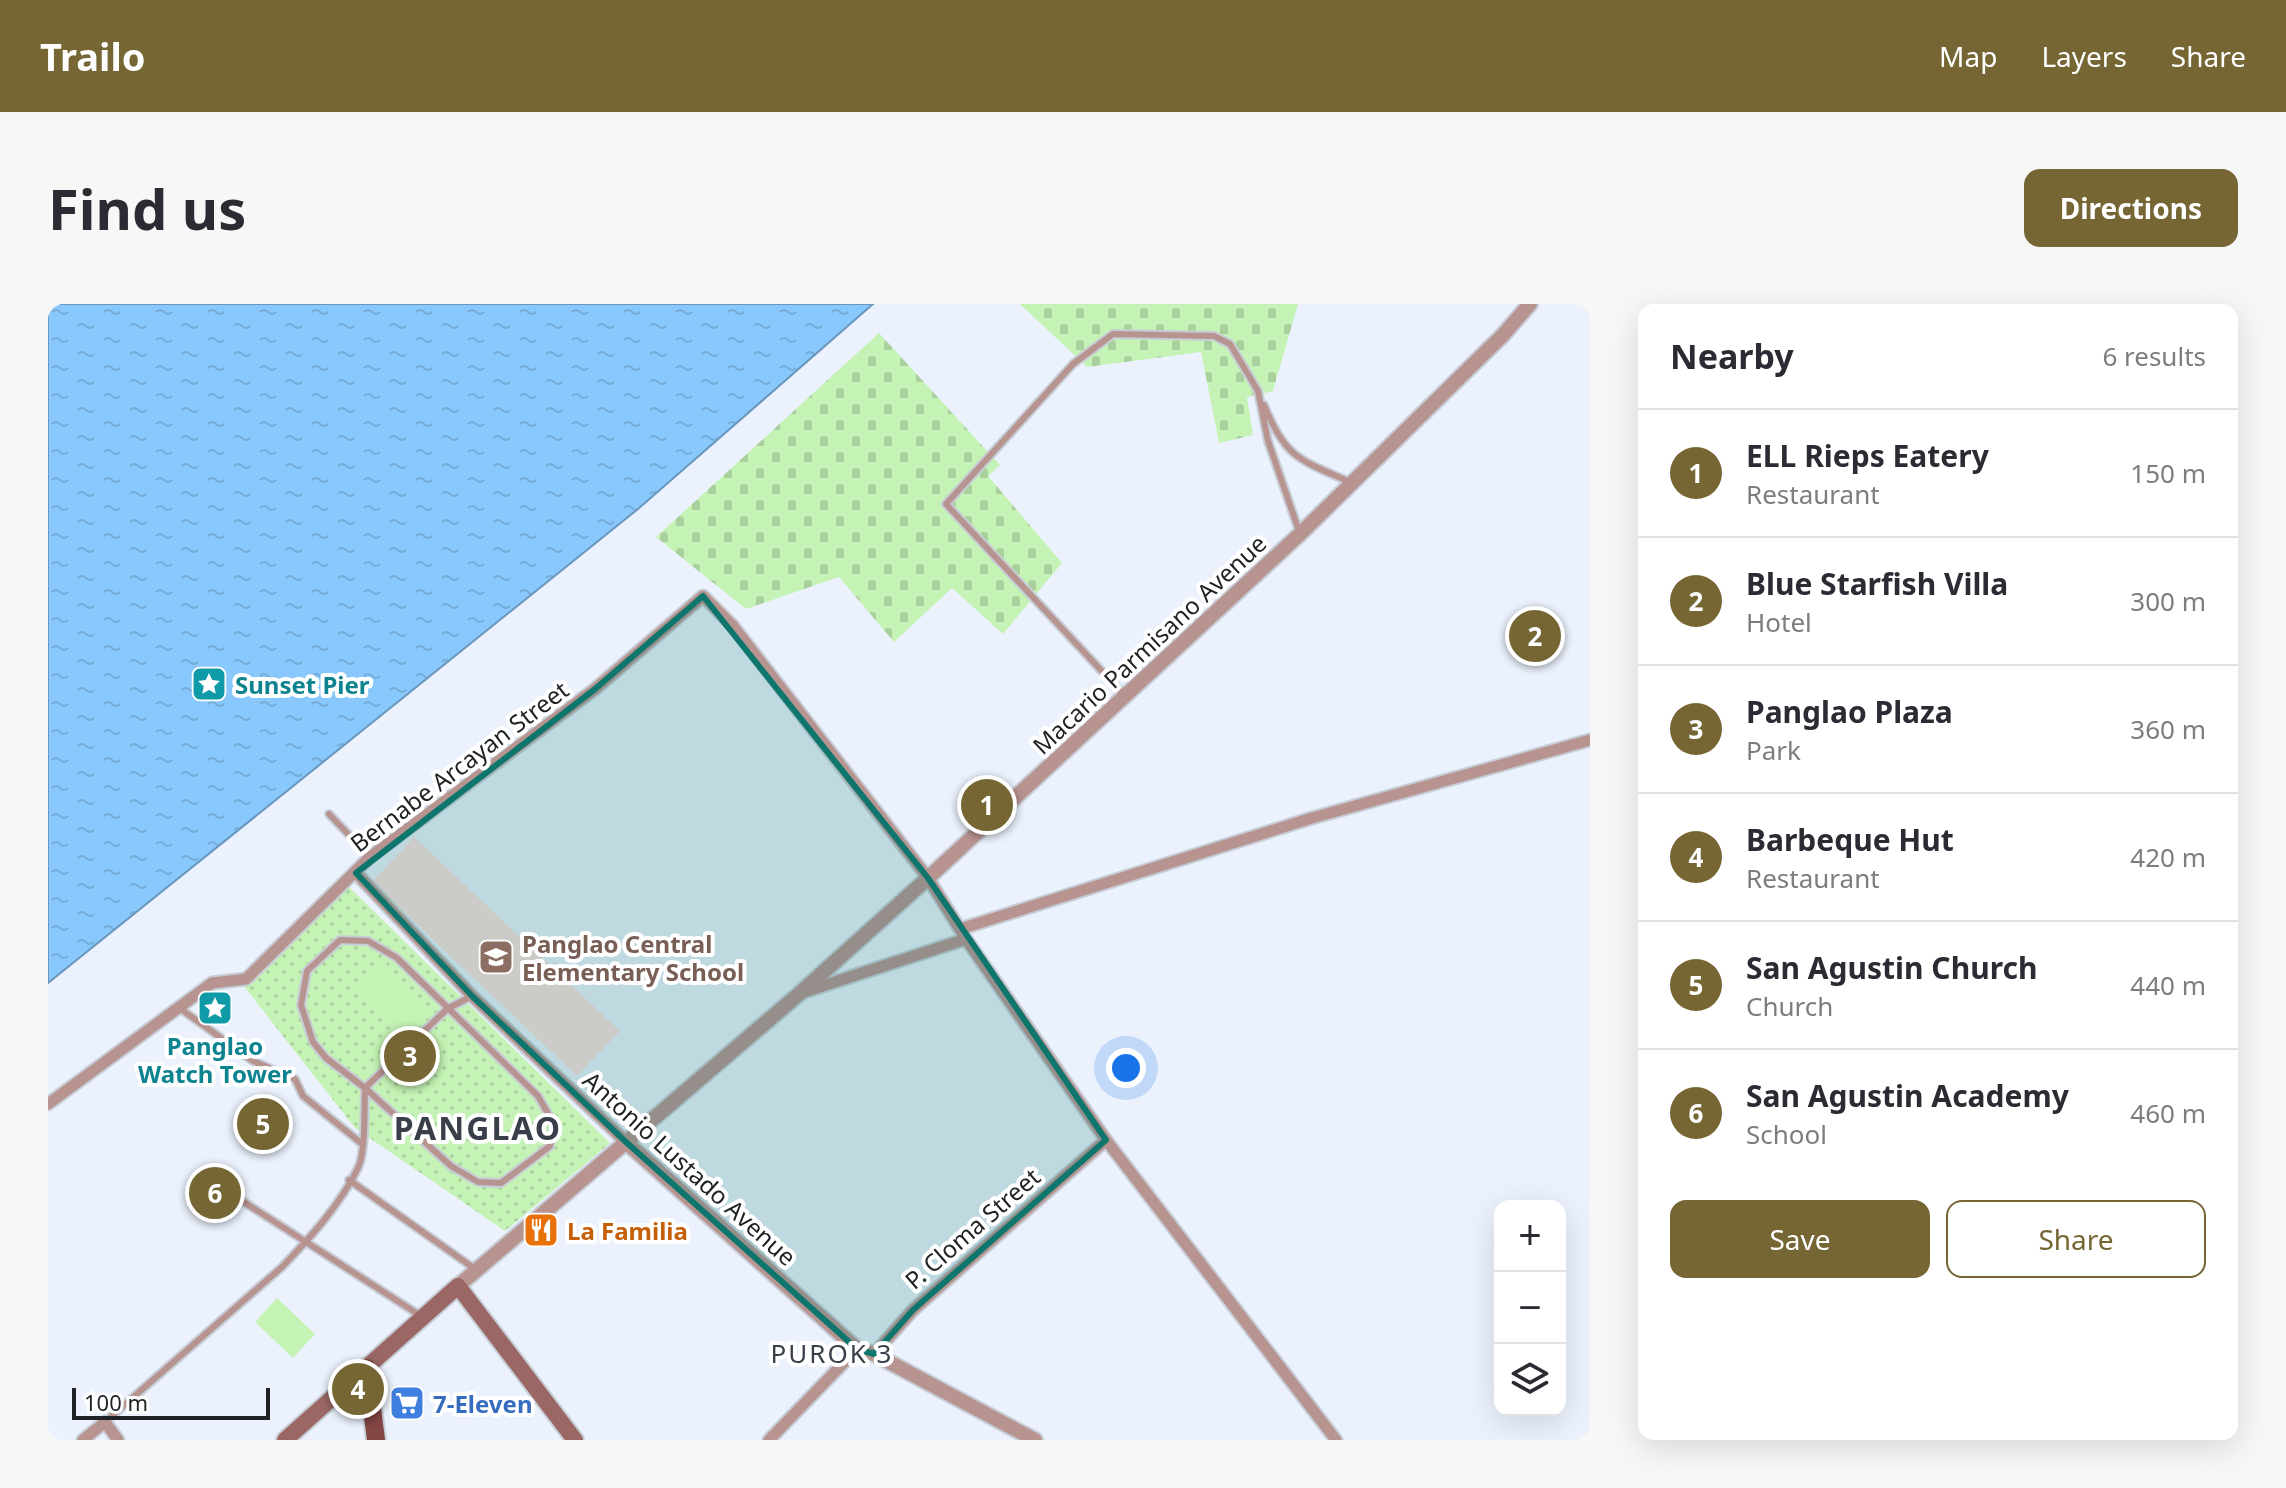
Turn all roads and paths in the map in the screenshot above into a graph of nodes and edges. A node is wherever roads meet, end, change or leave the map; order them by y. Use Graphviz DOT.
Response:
graph roads {
  1 [pos="1530,304"];
  2 [pos="1258,391"];
  3 [pos="1352,483"];
  4 [pos="1300,534"];
  5 [pos="1126,697"];
  6 [pos="1590,740"];
  7 [pos="329,814"];
  8 [pos="370,857"];
  9 [pos="356,873"];
  10 [pos="928,878"];
  11 [pos="963,934"];
  12 [pos="799,994"];
  13 [pos="472,996"];
  14 [pos="178,1007"];
  15 [pos="447,1009"];
  16 [pos="365,1088"];
  17 [pos="48,1104"];
  18 [pos="1106,1140"];
  19 [pos="361,1143"];
  20 [pos="627,1143"];
  21 [pos="205,1177"];
  22 [pos="349,1180"];
  23 [pos="306,1242"];
  24 [pos="475,1269"];
  25 [pos="458,1286"];
  26 [pos="423,1317"];
  27 [pos="857,1349"];
  28 [pos="874,1354"];
  29 [pos="367,1368"];
  30 [pos="105,1422"];
  31 [pos="83,1440"];
  32 [pos="118,1440"];
  33 [pos="285,1440"];
  34 [pos="376,1440"];
  35 [pos="575,1440"];
  36 [pos="769,1440"];
  37 [pos="1035,1440"];
  38 [pos="1336,1440"];
  1 -- 3 [label="street, Macario Parmisano Avenue"];
  2 -- 3 [label="lane"];
  2 -- 4 [label="lane"];
  2 -- 5 [label="lane"];
  3 -- 4 [label="street, Macario Parmisano Avenue"];
  4 -- 5 [label="street, Macario Parmisano Avenue"];
  5 -- 10 [label="street, Macario Parmisano Avenue"];
  6 -- 11 [label="street"];
  7 -- 8 [label="lane"];
  8 -- 9 [label="street, Bernabe Arcayan Street"];
  8 -- 10 [label="street, Bernabe Arcayan Street"];
  9 -- 13 [label="street, Antonio Lustado Avenue"];
  9 -- 14 [label="street, Bernabe Arcayan Street"];
  10 -- 11 [label="street"];
  10 -- 12 [label="street, Macario Parmisano Avenue"];
  11 -- 12 [label="street"];
  11 -- 18 [label="street"];
  12 -- 20 [label="street, Macario Parmisano Avenue"];
  13 -- 15 [label="lane"];
  13 -- 20 [label="street, Antonio Lustado Avenue"];
  14 -- 17 [label="street, Bernabe Arcayan Street"];
  14 -- 19 [label="lane"];
  15 -- 16 [label="lane"];
  15 -- 16 [label="lane"];
  15 -- 16 [label="lane"];
  16 -- 19 [label="lane"];
  18 -- 28 [label="street, P. Cloma Street"];
  18 -- 38 [label="street"];
  19 -- 22 [label="lane"];
  20 -- 24 [label="street, Macario Parmisano Avenue"];
  20 -- 27 [label="street, Antonio Lustado Avenue"];
  21 -- 23 [label="lane"];
  22 -- 23 [label="lane"];
  22 -- 24 [label="lane"];
  23 -- 26 [label="lane"];
  23 -- 30 [label="lane"];
  24 -- 25 [label="street, Macario Parmisano Avenue"];
  25 -- 26 [label="main road"];
  25 -- 35 [label="main road"];
  26 -- 29 [label="main road"];
  27 -- 28 [label="street, Antonio Lustado Avenue"];
  27 -- 36 [label="street"];
  28 -- 37 [label="street, Antonio Lustado Avenue"];
  29 -- 33 [label="main road"];
  29 -- 34 [label="main road"];
  30 -- 31 [label="street"];
  30 -- 32 [label="street"];
}
